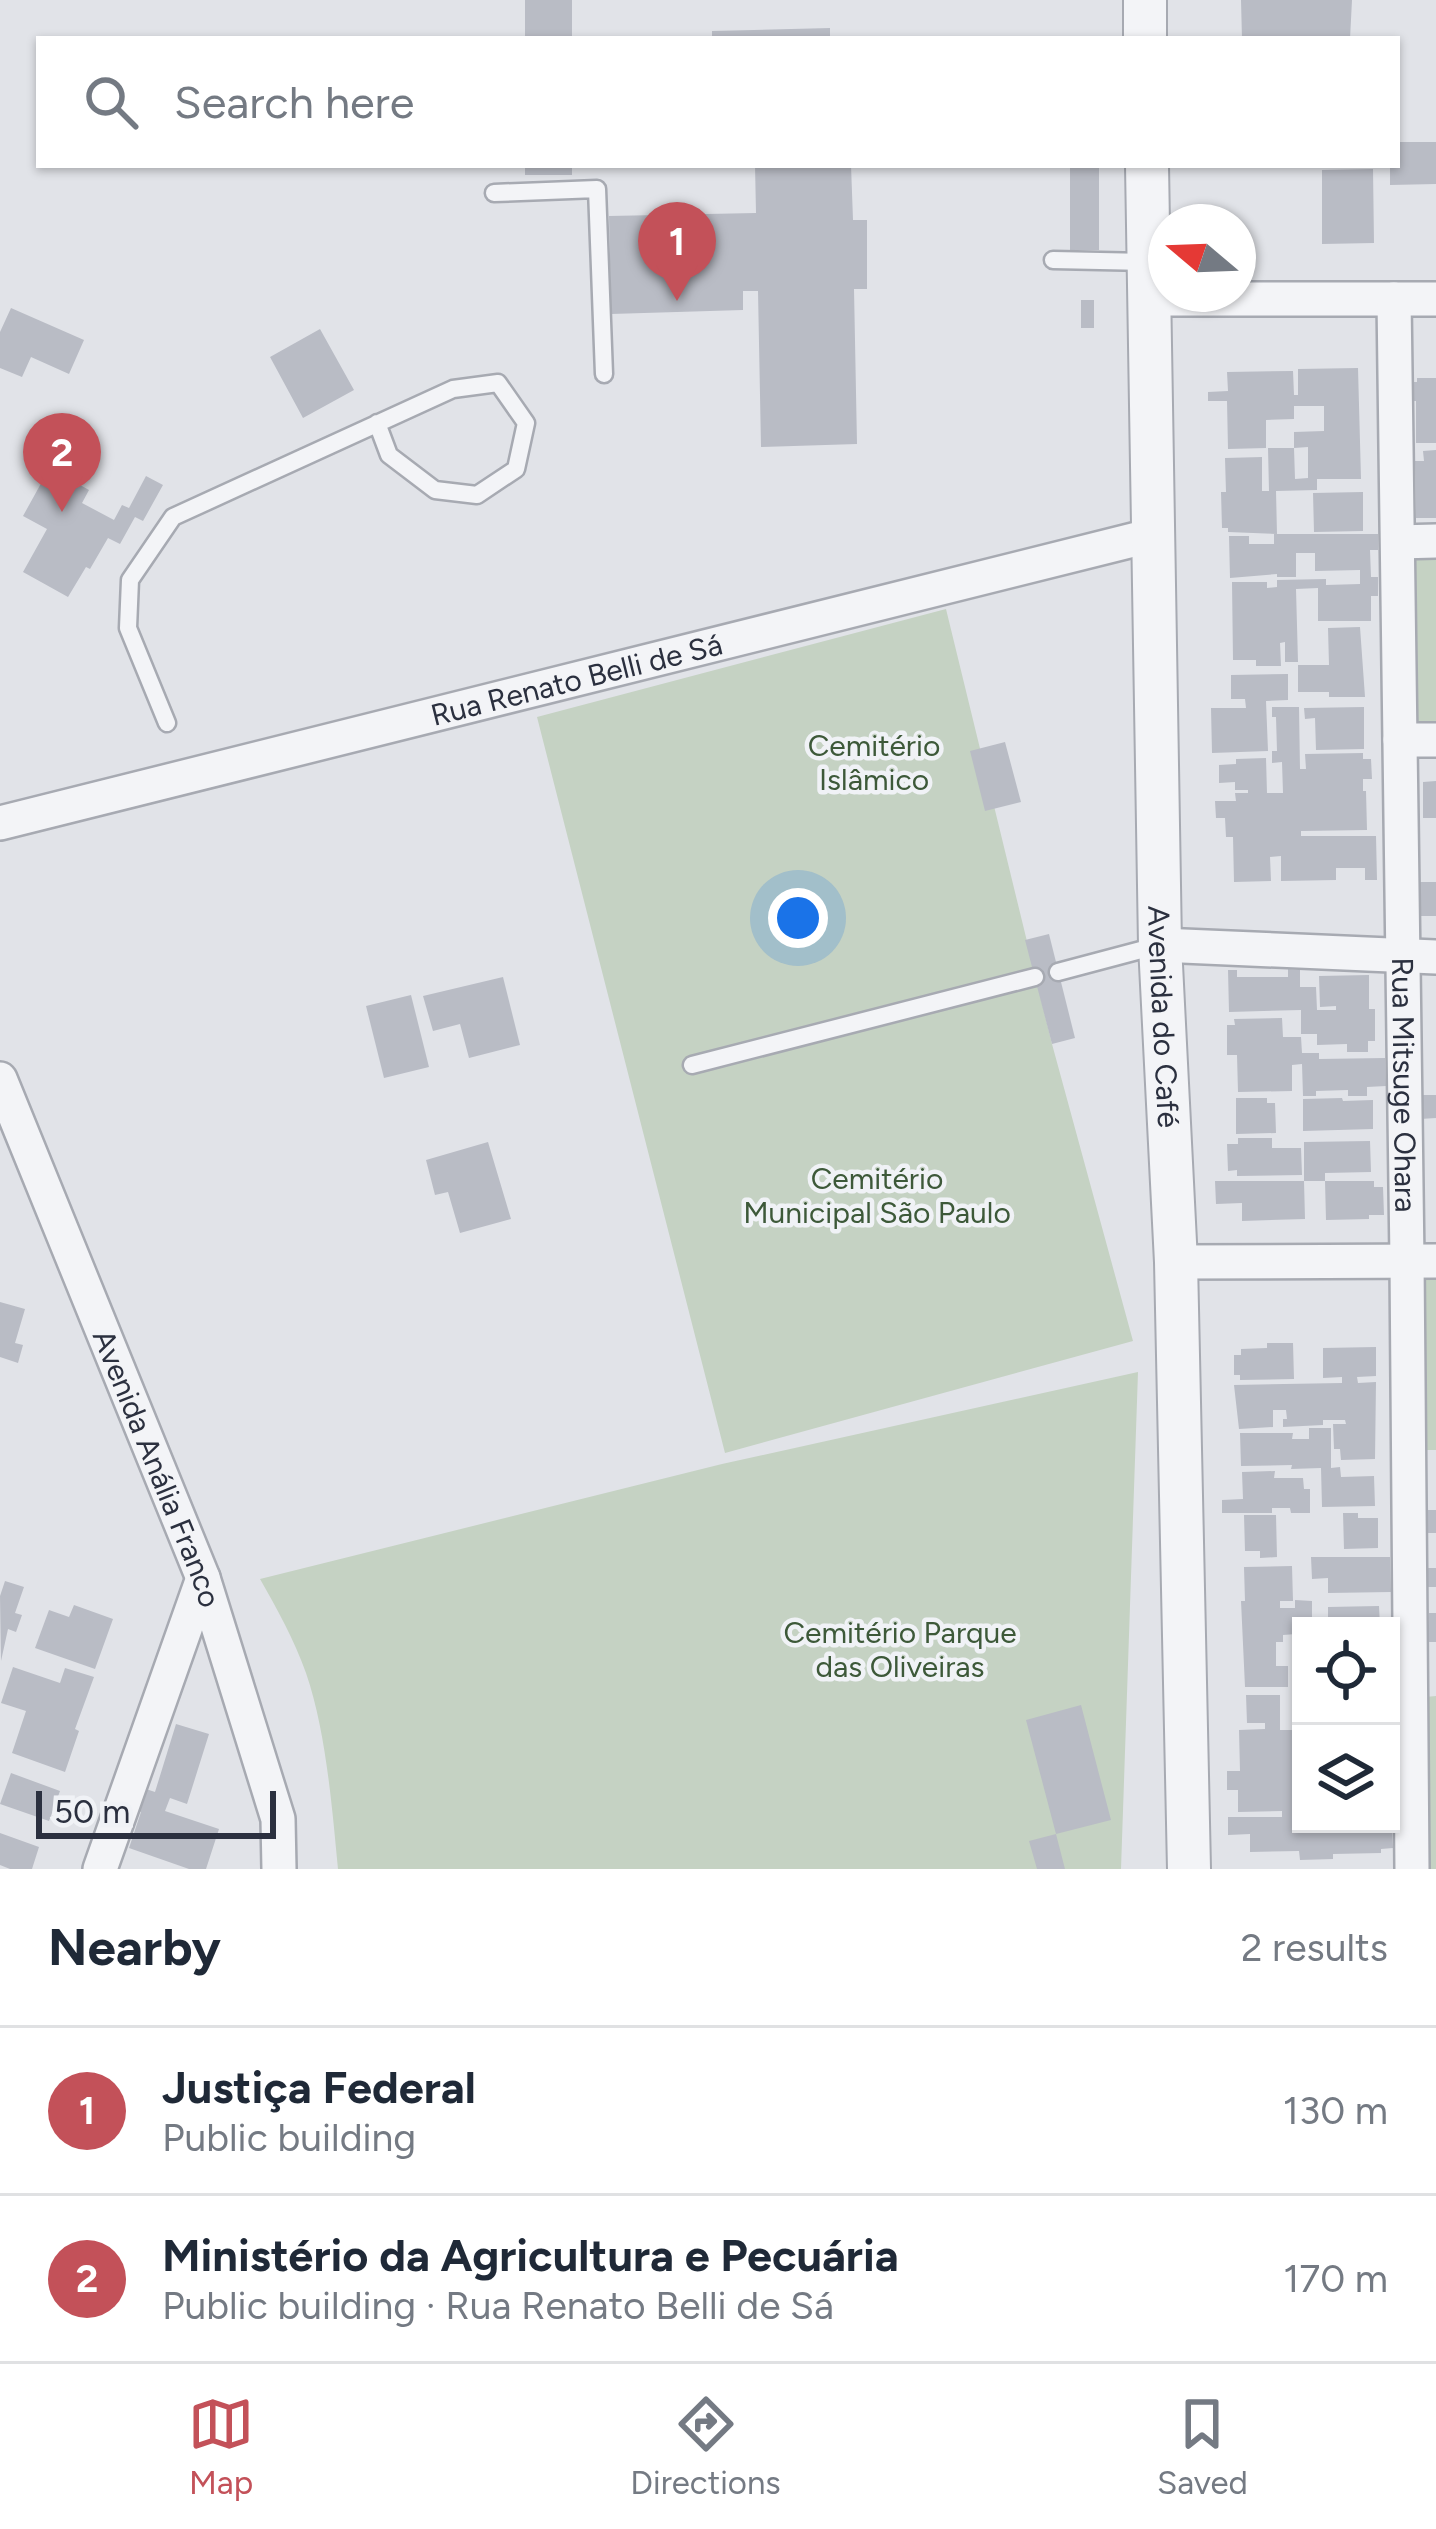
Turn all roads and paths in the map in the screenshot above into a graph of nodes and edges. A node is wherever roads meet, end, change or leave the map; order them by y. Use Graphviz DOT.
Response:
graph roads {
  1 [pos="1145,0"];
  2 [pos="1145,36"];
  3 [pos="1147,168"];
  4 [pos="494,193"];
  5 [pos="1053,260"];
  6 [pos="1148,280"];
  7 [pos="1256,288"];
  8 [pos="1394,299"];
  9 [pos="1436,299"];
  10 [pos="1149,312"];
  11 [pos="604,374"];
  12 [pos="377,423"];
  13 [pos="1153,536"];
  14 [pos="1398,542"];
  15 [pos="1436,542"];
  16 [pos="166,723"];
  17 [pos="1400,740"];
  18 [pos="1436,740"];
  19 [pos="0,824"];
  20 [pos="1160,945"];
  21 [pos="1420,957"];
  22 [pos="1058,972"];
  23 [pos="1035,977"];
  24 [pos="692,1065"];
  25 [pos="0,1079"];
  26 [pos="1422,1261"];
  27 [pos="1176,1262"];
  28 [pos="1423,1466"];
  29 [pos="203,1578"];
  30 [pos="1423,1678"];
  31 [pos="100,1869"];
  32 [pos="279,1869"];
  33 [pos="1189,1869"];
  34 [pos="1412,1869"];
  1 -- 2 [label="street"];
  3 -- 6 [label="street, Avenida do Café"];
  4 -- 11 [label="lane"];
  5 -- 6 [label="lane"];
  7 -- 8 [label="street"];
  8 -- 9 [label="street"];
  8 -- 14 [label="street, Rua Mitsuge Ohara"];
  10 -- 13 [label="street, Avenida do Café"];
  12 -- 12 [label="lane"];
  12 -- 16 [label="lane"];
  13 -- 19 [label="street, Rua Renato Belli de Sá"];
  13 -- 20 [label="street, Avenida do Café"];
  14 -- 15 [label="street"];
  14 -- 17 [label="street, Rua Mitsuge Ohara"];
  17 -- 18 [label="street"];
  17 -- 21 [label="street, Rua Mitsuge Ohara"];
  20 -- 21 [label="street"];
  20 -- 22 [label="lane"];
  20 -- 27 [label="street, Avenida do Café"];
  21 -- 26 [label="street, Rua Mitsuge Ohara"];
  23 -- 24 [label="lane"];
  25 -- 29 [label="street, Avenida Anália Franco"];
  26 -- 27 [label="street"];
  26 -- 28 [label="street, Rua Mitsuge Ohara"];
  27 -- 33 [label="street, Avenida do Café"];
  28 -- 30 [label="street, Rua Mitsuge Ohara"];
  29 -- 31 [label="street"];
  29 -- 32 [label="street, Avenida Anália Franco"];
  30 -- 34 [label="street, Rua Mitsuge Ohara"];
}
